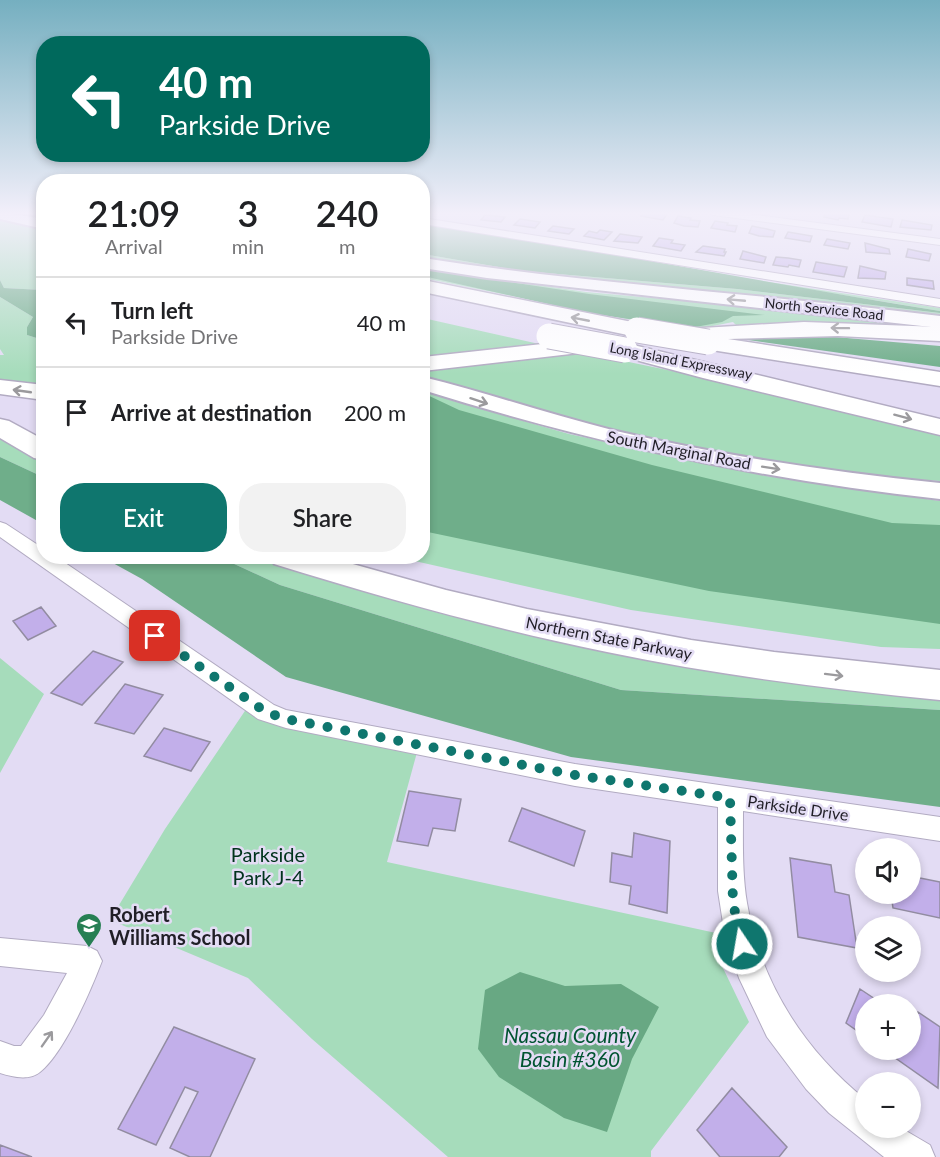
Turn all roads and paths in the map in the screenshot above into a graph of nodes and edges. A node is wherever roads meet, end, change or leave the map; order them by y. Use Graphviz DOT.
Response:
graph roads {
  1 [pos="444,266"];
  2 [pos="707,266"];
  3 [pos="430,287"];
  4 [pos="940,303"];
  5 [pos="940,322"];
  6 [pos="538,333"];
  7 [pos="940,334"];
  8 [pos="700,359"];
  9 [pos="430,363"];
  10 [pos="940,379"];
  11 [pos="430,385"];
  12 [pos="0,387"];
  13 [pos="36,392"];
  14 [pos="940,403"];
  15 [pos="0,409"];
  16 [pos="0,427"];
  17 [pos="940,427"];
  18 [pos="36,428"];
  19 [pos="36,447"];
  20 [pos="940,491"];
  21 [pos="0,528"];
  22 [pos="36,553"];
  23 [pos="52,564"];
  24 [pos="309,564"];
  25 [pos="377,564"];
  26 [pos="940,662"];
  27 [pos="940,685"];
  28 [pos="730,798"];
  29 [pos="940,829"];
  30 [pos="0,952"];
  31 [pos="0,1057"];
  32 [pos="855,1114"];
  33 [pos="887,1138"];
  34 [pos="918,1157"];
  5 -- 1 [label="main road, North Service Road, one-way"];
  2 -- 4 [label="street"];
  8 -- 3 [label="highway, Long Island Expressway, one-way, bridge"];
  6 -- 8 [label="highway, Long Island Expressway, bridge"];
  7 -- 9 [label="highway, one-way"];
  8 -- 10 [label="highway, Long Island Expressway"];
  8 -- 14 [label="highway, Long Island Expressway"];
  8 -- 17 [label="highway, one-way"];
  11 -- 20 [label="main road, South Marginal Road, one-way"];
  13 -- 12 [label="highway, one-way"];
  15 -- 18 [label="highway"];
  16 -- 19 [label="highway"];
  21 -- 22 [label="street, Parkside Drive"];
  23 -- 28 [label="street, Parkside Drive"];
  24 -- 27 [label="highway, Northern State Parkway, one-way"];
  25 -- 26 [label="highway, Northern State Parkway"];
  28 -- 29 [label="street, Parkside Drive"];
  28 -- 32 [label="street"];
  31 -- 30 [label="street, one-way"];
  33 -- 34 [label="street"];
}
